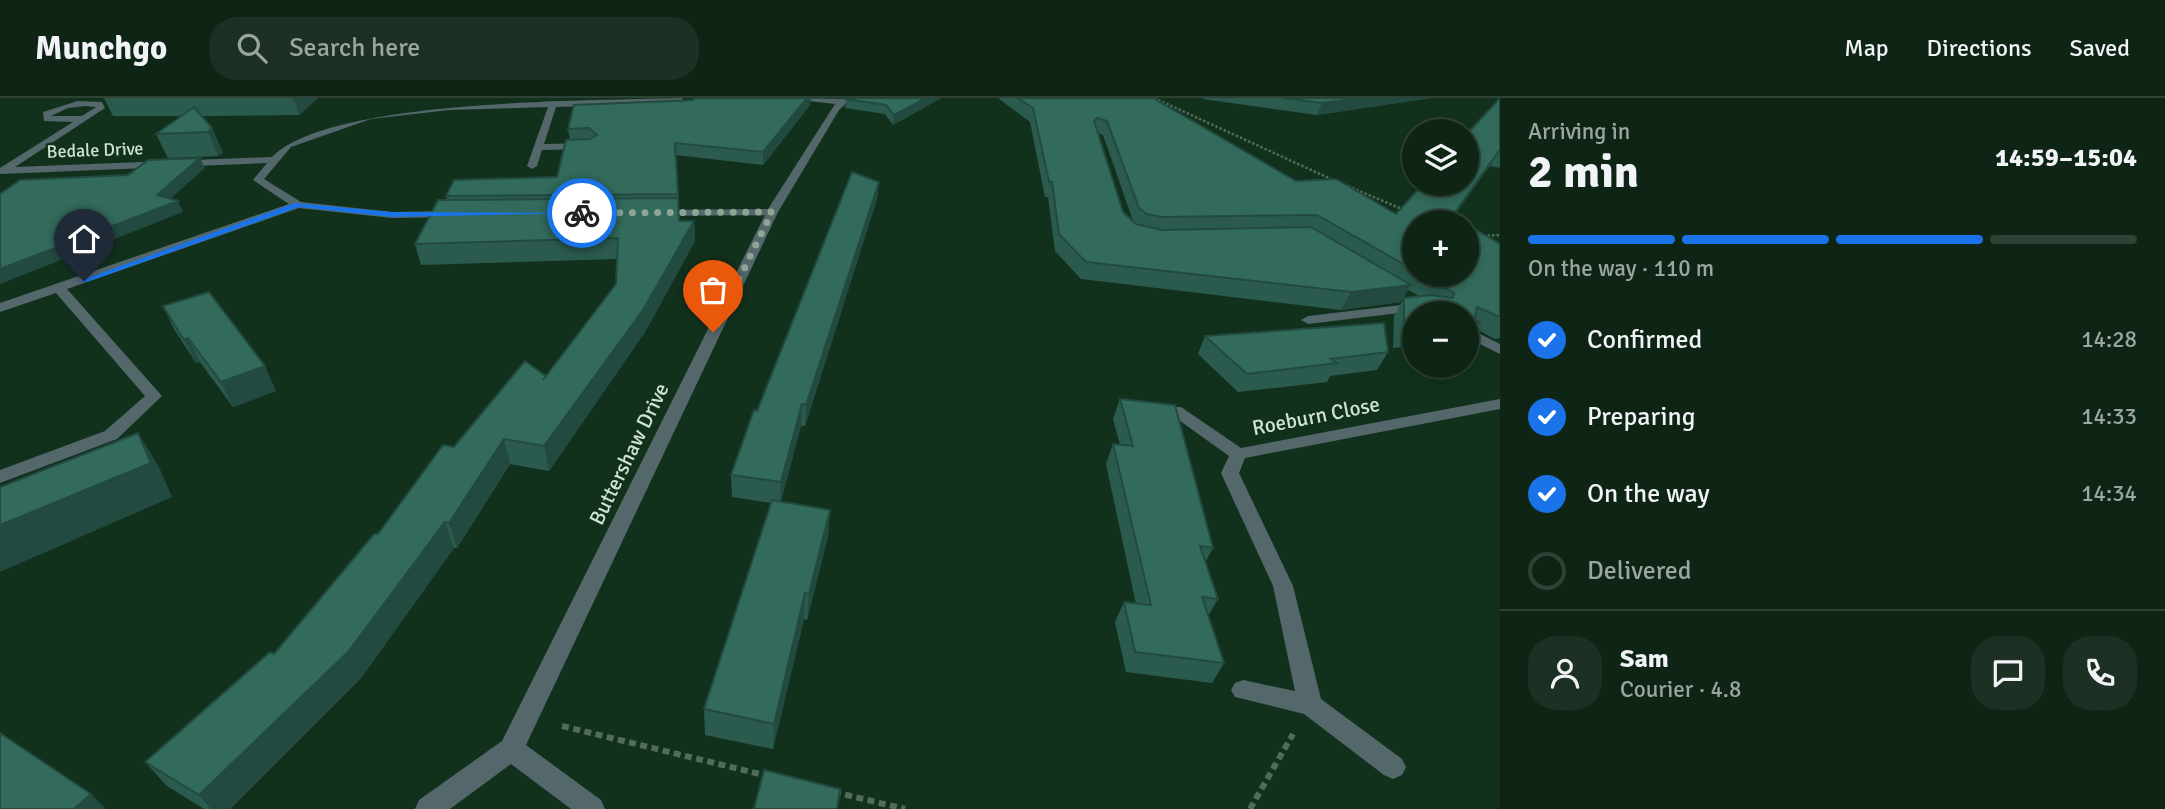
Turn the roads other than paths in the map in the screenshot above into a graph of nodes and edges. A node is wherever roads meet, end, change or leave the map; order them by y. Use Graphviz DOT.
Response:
graph roads {
  1 [pos="416,98"];
  2 [pos="774,99"];
  3 [pos="613,100"];
  4 [pos="693,100"];
  5 [pos="845,100"];
  6 [pos="553,104"];
  7 [pos="408,110"];
  8 [pos="83,119"];
  9 [pos="591,146"];
  10 [pos="538,147"];
  11 [pos="275,160"];
  12 [pos="532,166"];
  13 [pos="1,171"];
  14 [pos="298,205"];
  15 [pos="772,212"];
  16 [pos="642,213"];
  17 [pos="461,214"];
  18 [pos="60,289"];
  19 [pos="1404,295"];
  20 [pos="0,308"];
  21 [pos="1308,320"];
  22 [pos="1479,338"];
  23 [pos="1500,350"];
  24 [pos="1496,407"];
  25 [pos="1175,410"];
  26 [pos="1238,454"];
  27 [pos="0,477"];
  28 [pos="1243,690"];
  29 [pos="1310,705"];
  30 [pos="510,749"];
  31 [pos="1393,767"];
  32 [pos="428,809"];
  33 [pos="592,809"];
  1 -- 7 [label="street"];
  2 -- 5 [label="street"];
  3 -- 4 [label="street"];
  3 -- 6 [label="street"];
  5 -- 15 [label="street, Buttershaw Drive"];
  6 -- 7 [label="street"];
  6 -- 10 [label="street"];
  7 -- 11 [label="street"];
  8 -- 8 [label="street"];
  8 -- 13 [label="street"];
  9 -- 10 [label="street"];
  10 -- 12 [label="street"];
  11 -- 13 [label="street, Bedale Drive"];
  11 -- 14 [label="street"];
  14 -- 17 [label="street"];
  14 -- 18 [label="street"];
  15 -- 16 [label="street"];
  15 -- 30 [label="street, Buttershaw Drive"];
  18 -- 20 [label="street"];
  18 -- 27 [label="street"];
  19 -- 21 [label="street"];
  22 -- 23 [label="street"];
  24 -- 26 [label="street, Roeburn Close"];
  25 -- 26 [label="street"];
  26 -- 29 [label="street, Roeburn Close"];
  28 -- 29 [label="street"];
  29 -- 31 [label="street"];
  30 -- 32 [label="street, Buttershaw Drive"];
  30 -- 33 [label="street"];
}
